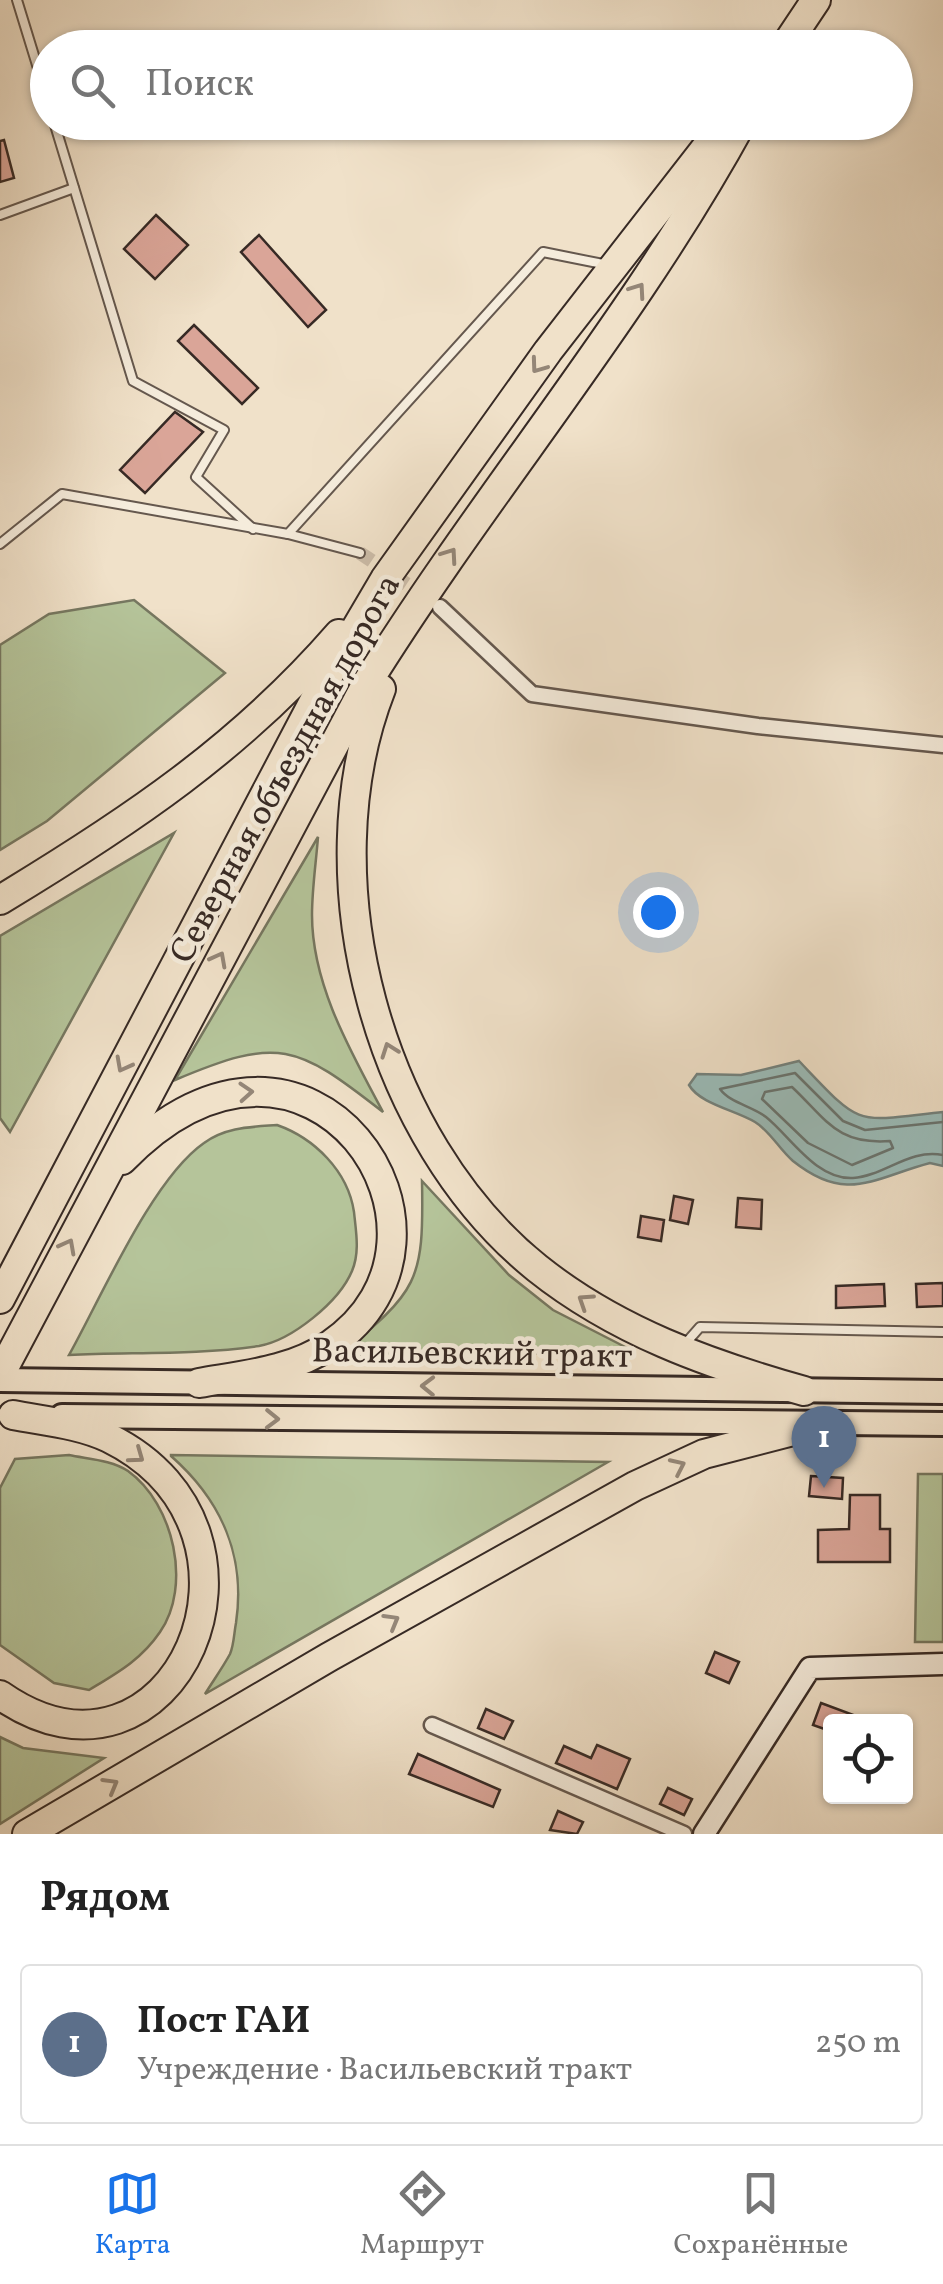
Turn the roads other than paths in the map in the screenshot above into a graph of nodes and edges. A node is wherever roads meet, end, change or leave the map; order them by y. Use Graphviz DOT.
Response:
graph roads {
  1 [pos="17,0"];
  2 [pos="816,0"];
  3 [pos="796,30"];
  4 [pos="30,42"];
  5 [pos="59,140"];
  6 [pos="712,140"];
  7 [pos="732,140"];
  8 [pos="74,188"];
  9 [pos="0,215"];
  10 [pos="614,266"];
  11 [pos="253,529"];
  12 [pos="288,534"];
  13 [pos="0,544"];
  14 [pos="360,553"];
  15 [pos="386,580"];
  16 [pos="433,598"];
  17 [pos="943,744"];
  18 [pos="0,900"];
  19 [pos="89,1206"];
  20 [pos="0,1299"];
  21 [pos="943,1332"];
  22 [pos="680,1350"];
  23 [pos="0,1378"];
  24 [pos="199,1383"];
  25 [pos="712,1390"];
  26 [pos="804,1391"];
  27 [pos="943,1392"];
  28 [pos="6,1415"];
  29 [pos="824,1423"];
  30 [pos="714,1424"];
  31 [pos="943,1424"];
  32 [pos="943,1664"];
  33 [pos="0,1695"];
  34 [pos="432,1725"];
  35 [pos="27,1834"];
  36 [pos="684,1834"];
  37 [pos="704,1834"];
  1 -- 4 [label="lane"];
  2 -- 3 [label="highway"];
  5 -- 8 [label="lane"];
  6 -- 10 [label="highway, Северная объездная дорога"];
  16 -- 7 [label="highway, Северная объездная дорога, one-way"];
  8 -- 9 [label="lane"];
  8 -- 11 [label="lane"];
  10 -- 12 [label="lane"];
  10 -- 15 [label="highway, Северная объездная дорога, one-way"];
  11 -- 12 [label="lane"];
  11 -- 13 [label="lane"];
  12 -- 14 [label="lane"];
  15 -- 18 [label="highway"];
  15 -- 20 [label="highway, Северная объездная дорога, one-way"];
  16 -- 17 [label="street"];
  19 -- 16 [label="highway, Северная объездная дорога, one-way"];
  22 -- 16 [label="highway, one-way"];
  23 -- 19 [label="highway, Северная объездная дорога, one-way"];
  19 -- 24 [label="highway, one-way"];
  21 -- 22 [label="lane"];
  22 -- 26 [label="highway"];
  23 -- 24 [label="main road, Васильевский тракт"];
  25 -- 24 [label="main road, Васильевский тракт, one-way"];
  25 -- 26 [label="main road, Васильевский тракт"];
  25 -- 30 [label="main road"];
  26 -- 27 [label="main road, Васильевский тракт"];
  28 -- 30 [label="main road, Васильевский тракт, one-way"];
  28 -- 33 [label="highway, one-way"];
  29 -- 30 [label="main road, Васильевский тракт"];
  29 -- 31 [label="main road, Васильевский тракт"];
  35 -- 29 [label="highway, one-way"];
  32 -- 37 [label="street"];
  34 -- 36 [label="street"];
}
